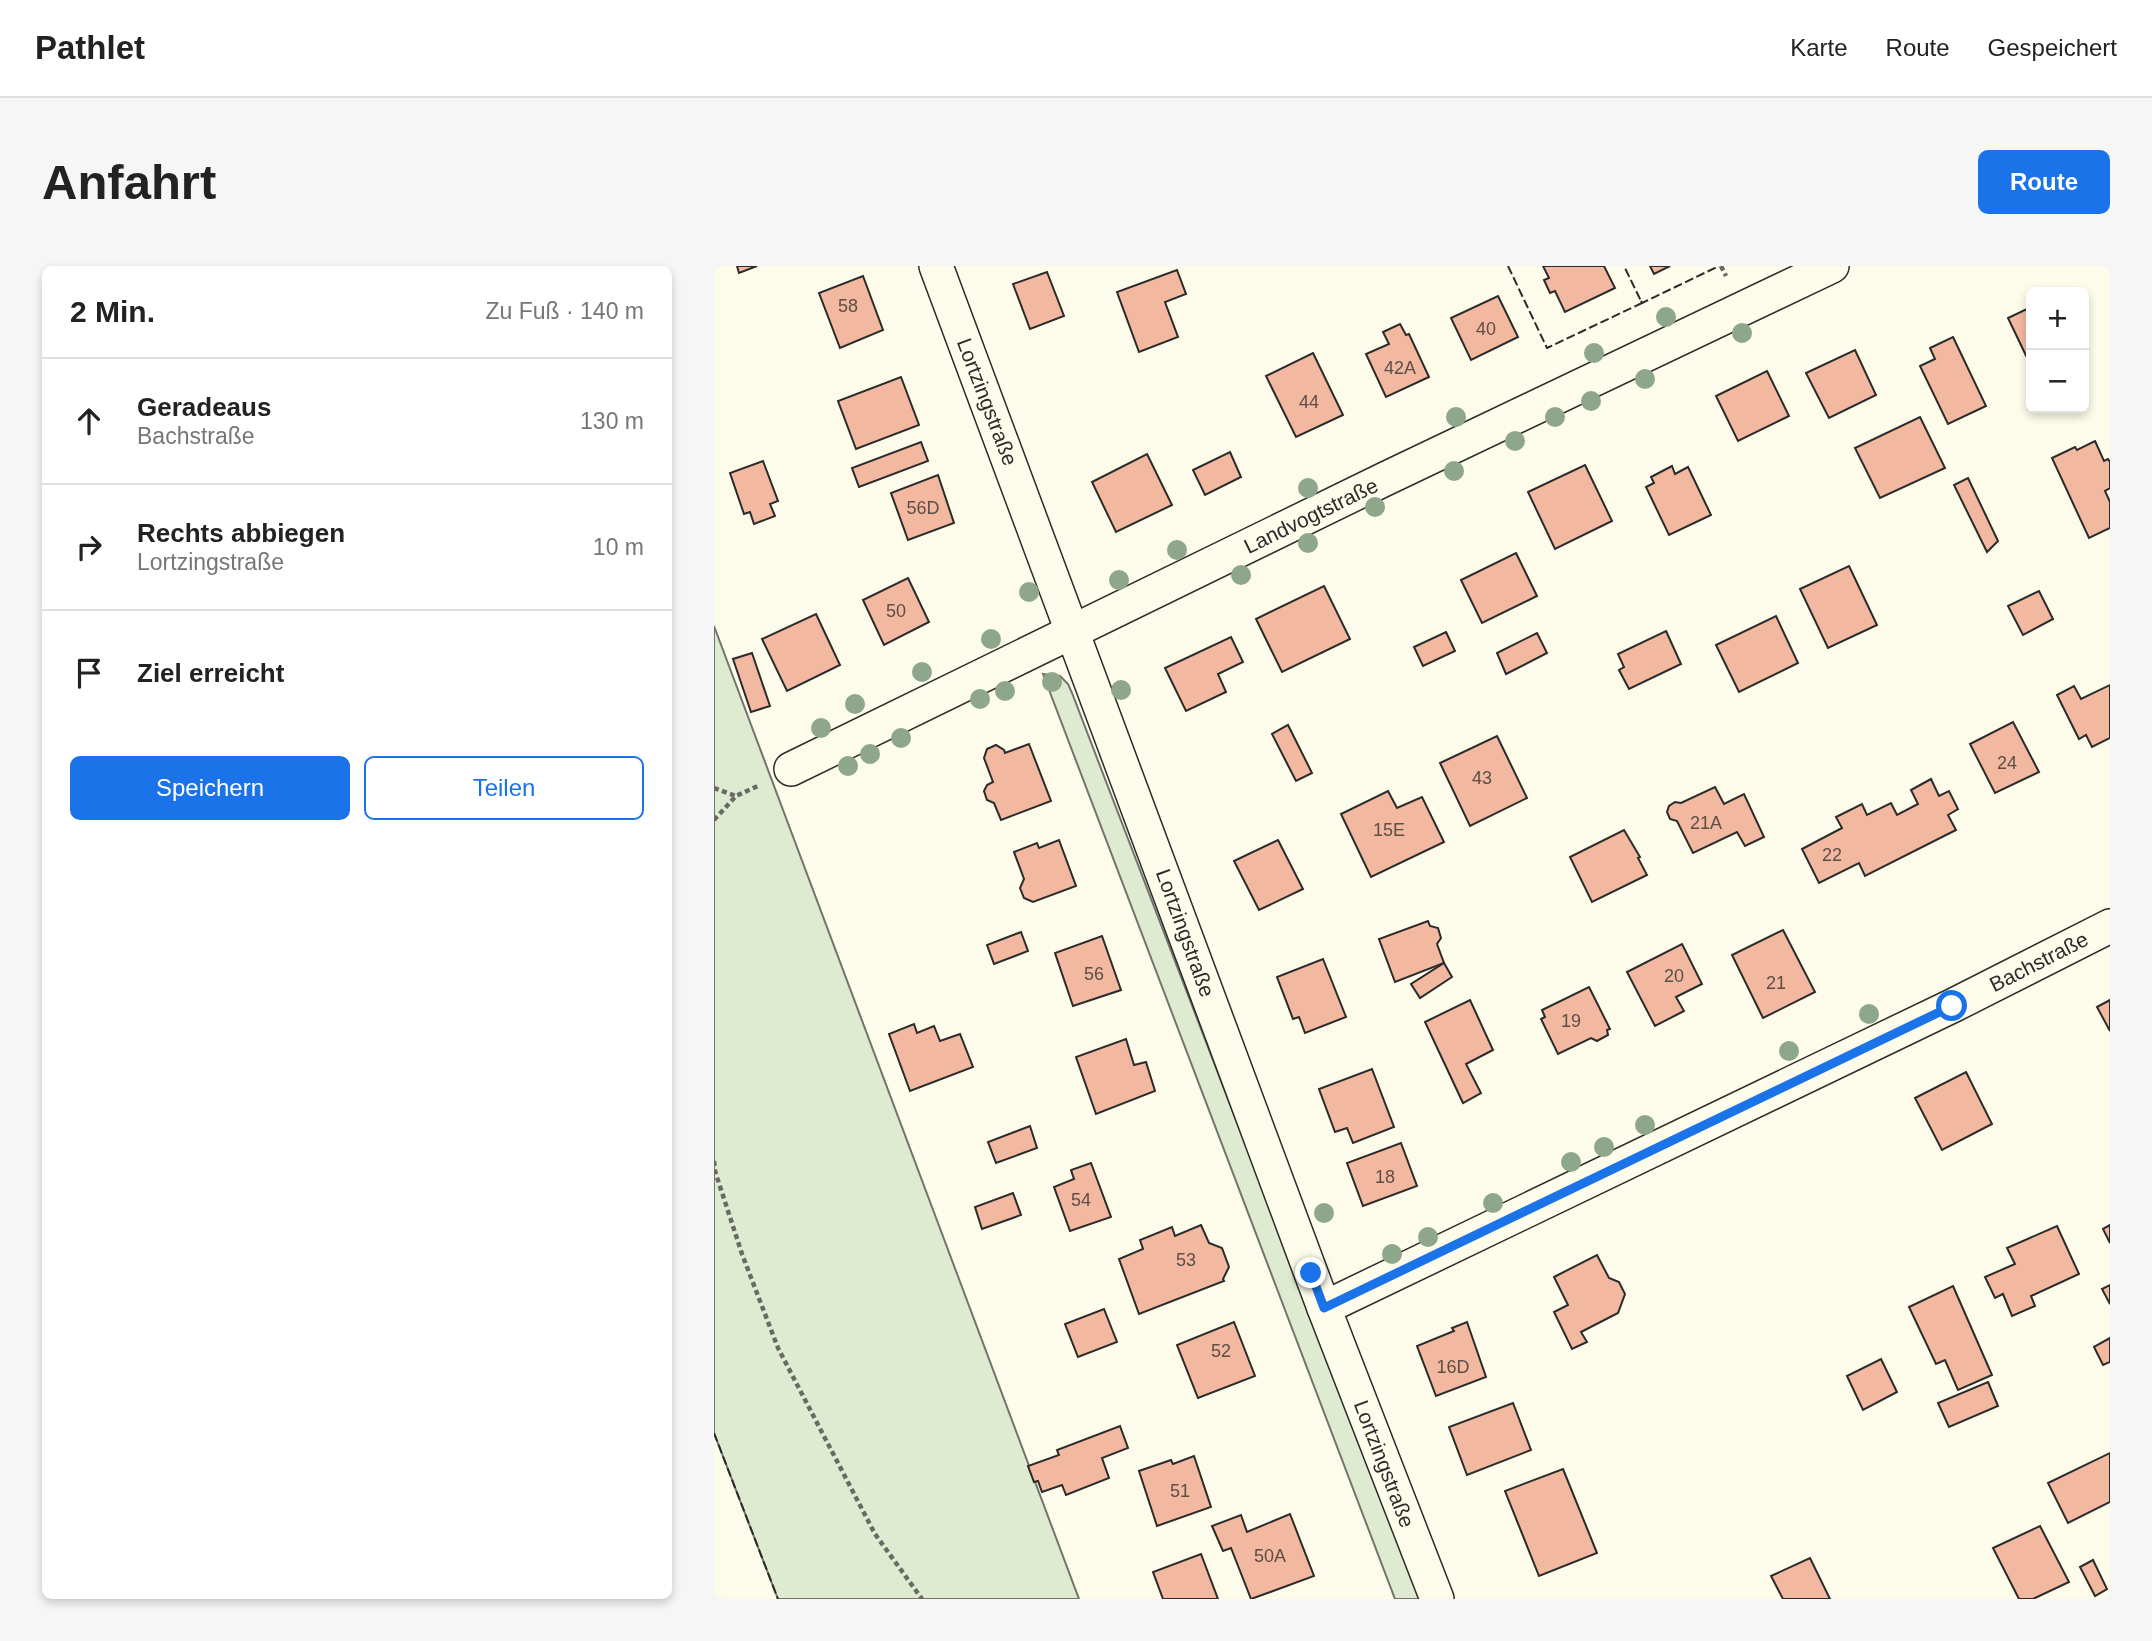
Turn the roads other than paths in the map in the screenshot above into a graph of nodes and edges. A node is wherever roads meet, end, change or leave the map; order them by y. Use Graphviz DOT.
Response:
graph roads {
  1 [pos="936,266"];
  2 [pos="1832,266"];
  3 [pos="1073,631"];
  4 [pos="791,769"];
  5 [pos="2110,926"];
  6 [pos="1324,1308"];
  7 [pos="1437,1599"];
  1 -- 3 [label="street, Lortzingstraße"];
  2 -- 3 [label="street, Landvogtstraße"];
  3 -- 4 [label="street, Landvogtstraße"];
  3 -- 6 [label="street, Lortzingstraße"];
  5 -- 6 [label="street, Bachstraße"];
  6 -- 7 [label="street, Lortzingstraße"];
}
